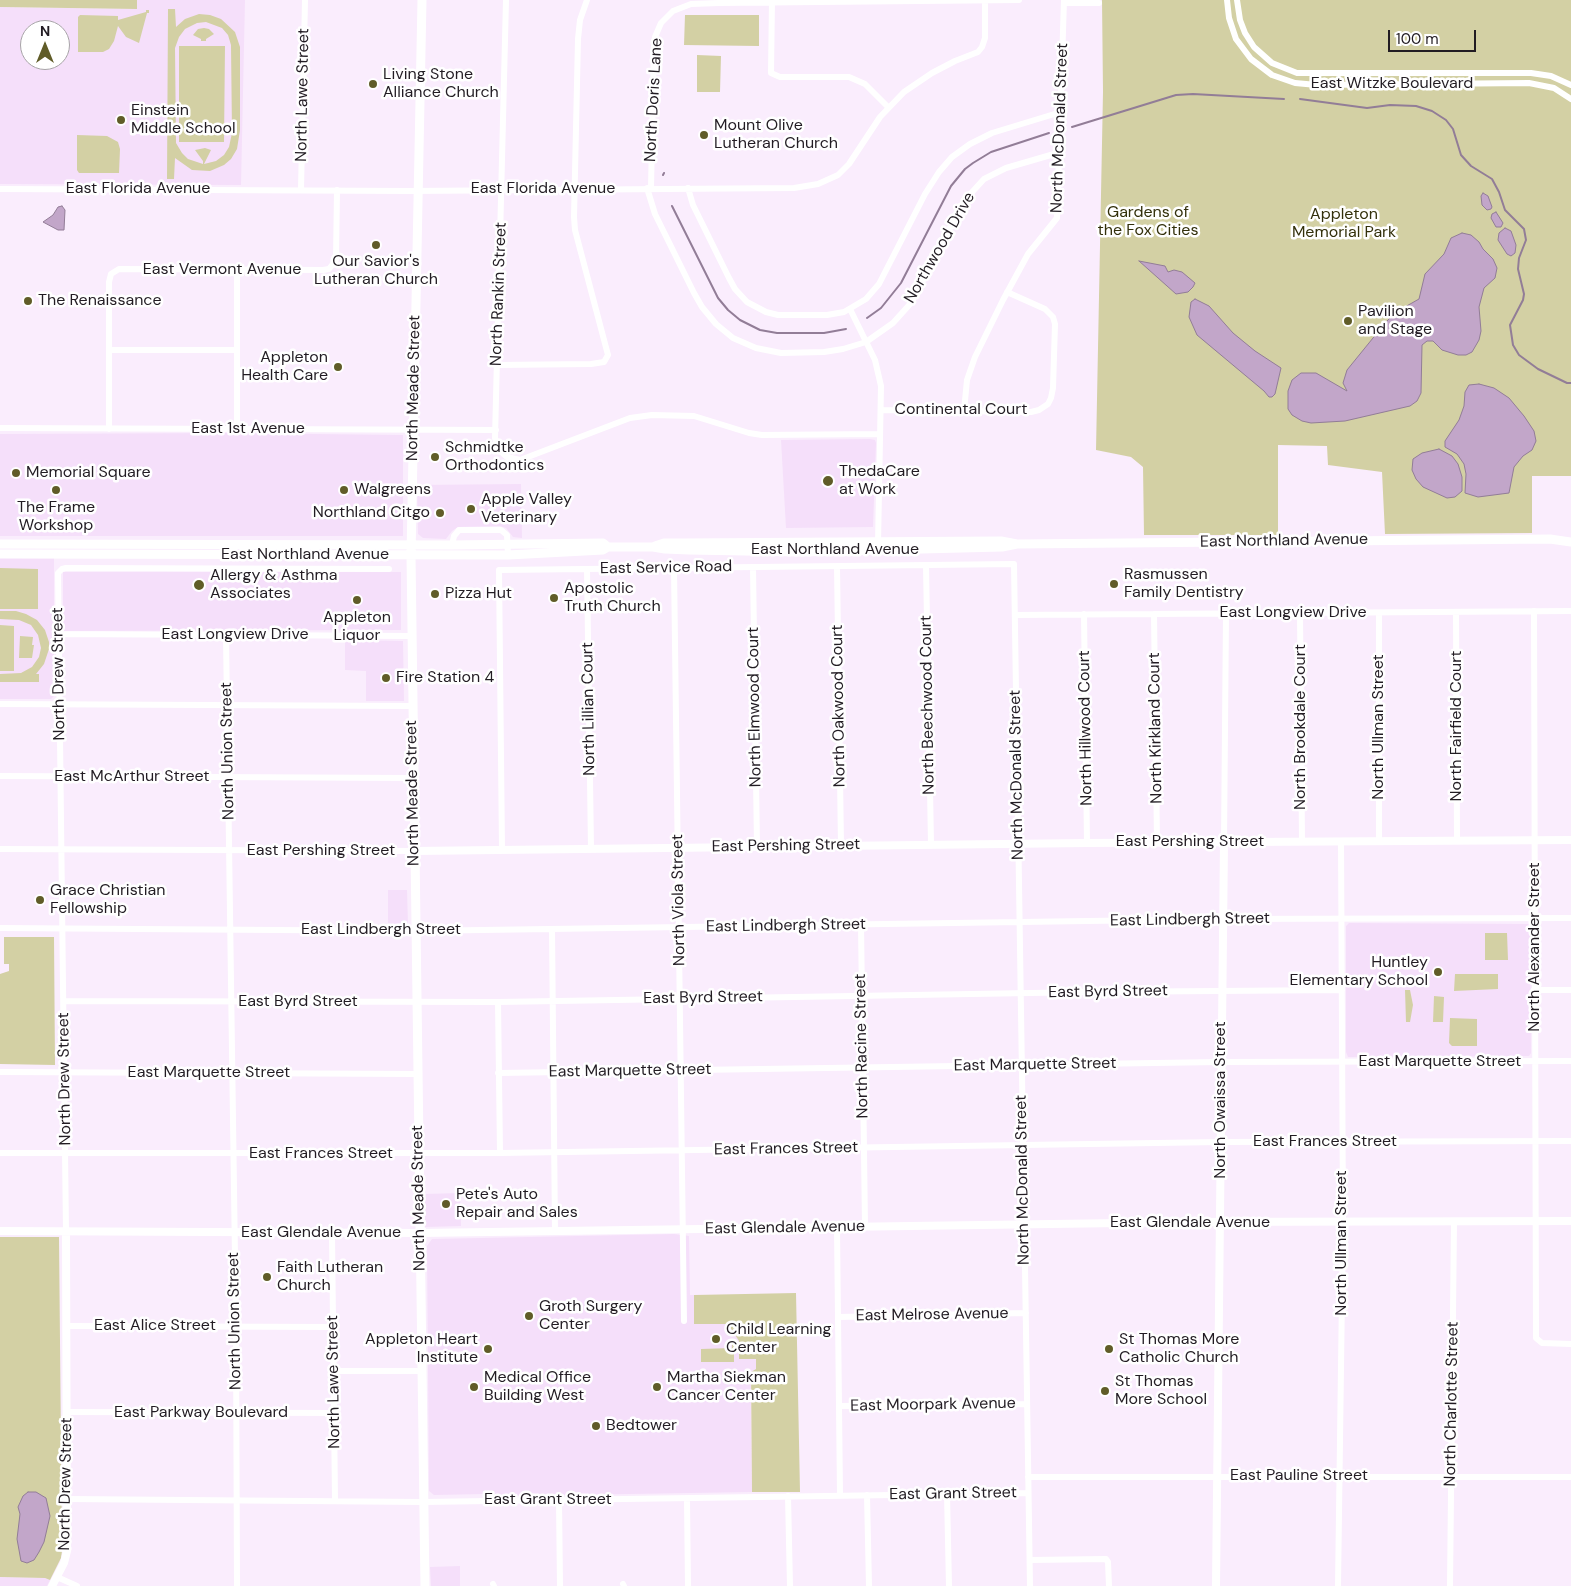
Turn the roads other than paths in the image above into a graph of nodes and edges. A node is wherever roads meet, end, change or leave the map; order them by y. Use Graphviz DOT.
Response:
graph roads {
  1 [pos="305,0"];
  2 [pos="422,0"];
  3 [pos="506,0"];
  4 [pos="587,0"];
  5 [pos="985,0"];
  6 [pos="1019,0"];
  7 [pos="1227,0"];
  8 [pos="1237,0"];
  9 [pos="772,1"];
  10 [pos="1064,2"];
  11 [pos="1099,3"];
  12 [pos="1571,85"];
  13 [pos="1571,99"];
  14 [pos="888,107"];
  15 [pos="1061,112"];
  16 [pos="1060,152"];
  17 [pos="574,188"];
  18 [pos="649,188"];
  19 [pos="688,188"];
  20 [pos="0,189"];
  21 [pos="502,189"];
  22 [pos="301,190"];
  23 [pos="337,190"];
  24 [pos="418,190"];
  25 [pos="237,270"];
  26 [pos="1008,292"];
  27 [pos="850,309"];
  28 [pos="866,342"];
  29 [pos="109,350"];
  30 [pos="236,350"];
  31 [pos="497,365"];
  32 [pos="881,410"];
  33 [pos="964,411"];
  34 [pos="0,428"];
  35 [pos="109,429"];
  36 [pos="237,429"];
  37 [pos="413,430"];
  38 [pos="496,430"];
  39 [pos="880,434"];
  40 [pos="1571,537"];
  41 [pos="1550,540"];
  42 [pos="1571,542"];
  43 [pos="0,544"];
  44 [pos="508,544"];
  45 [pos="410,545"];
  46 [pos="452,545"];
  47 [pos="878,546"];
  48 [pos="608,547"];
  49 [pos="0,554"];
  50 [pos="410,555"];
  51 [pos="508,555"];
  52 [pos="1014,564"];
  53 [pos="926,565"];
  54 [pos="837,566"];
  55 [pos="753,567"];
  56 [pos="389,568"];
  57 [pos="674,568"];
  58 [pos="587,569"];
  59 [pos="1534,611"];
  60 [pos="1571,611"];
  61 [pos="1456,612"];
  62 [pos="1300,613"];
  63 [pos="1379,613"];
  64 [pos="1015,614"];
  65 [pos="1084,614"];
  66 [pos="1154,614"];
  67 [pos="1226,614"];
  68 [pos="58,634"];
  69 [pos="226,636"];
  70 [pos="411,636"];
  71 [pos="0,704"];
  72 [pos="59,704"];
  73 [pos="228,705"];
  74 [pos="412,706"];
  75 [pos="0,776"];
  76 [pos="61,777"];
  77 [pos="229,778"];
  78 [pos="413,778"];
  79 [pos="1457,840"];
  80 [pos="1535,840"];
  81 [pos="1571,840"];
  82 [pos="1341,841"];
  83 [pos="1379,841"];
  84 [pos="1157,842"];
  85 [pos="1224,842"];
  86 [pos="1302,842"];
  87 [pos="1087,843"];
  88 [pos="931,844"];
  89 [pos="1018,844"];
  90 [pos="841,846"];
  91 [pos="678,847"];
  92 [pos="757,847"];
  93 [pos="591,848"];
  94 [pos="0,849"];
  95 [pos="62,850"];
  96 [pos="230,850"];
  97 [pos="502,850"];
  98 [pos="414,851"];
  99 [pos="1534,918"];
  100 [pos="1571,918"];
  101 [pos="1222,919"];
  102 [pos="1341,919"];
  103 [pos="1019,922"];
  104 [pos="861,924"];
  105 [pos="0,928"];
  106 [pos="63,928"];
  107 [pos="679,928"];
  108 [pos="552,929"];
  109 [pos="231,930"];
  110 [pos="415,931"];
  111 [pos="1342,990"];
  112 [pos="1534,990"];
  113 [pos="1571,990"];
  114 [pos="1222,991"];
  115 [pos="1020,993"];
  116 [pos="862,996"];
  117 [pos="680,999"];
  118 [pos="64,1001"];
  119 [pos="232,1001"];
  120 [pos="553,1001"];
  121 [pos="416,1002"];
  122 [pos="498,1002"];
  123 [pos="1220,1062"];
  124 [pos="1341,1062"];
  125 [pos="1535,1062"];
  126 [pos="1571,1062"];
  127 [pos="1022,1065"];
  128 [pos="863,1067"];
  129 [pos="681,1070"];
  130 [pos="0,1072"];
  131 [pos="65,1072"];
  132 [pos="553,1072"];
  133 [pos="233,1073"];
  134 [pos="498,1073"];
  135 [pos="417,1074"];
  136 [pos="1536,1141"];
  137 [pos="1571,1141"];
  138 [pos="1221,1142"];
  139 [pos="1342,1142"];
  140 [pos="1023,1145"];
  141 [pos="864,1148"];
  142 [pos="682,1150"];
  143 [pos="0,1153"];
  144 [pos="66,1153"];
  145 [pos="500,1153"];
  146 [pos="555,1153"];
  147 [pos="233,1154"];
  148 [pos="419,1154"];
  149 [pos="1571,1221"];
  150 [pos="1343,1222"];
  151 [pos="1454,1222"];
  152 [pos="1536,1222"];
  153 [pos="1220,1223"];
  154 [pos="1024,1225"];
  155 [pos="865,1227"];
  156 [pos="836,1228"];
  157 [pos="684,1230"];
  158 [pos="0,1231"];
  159 [pos="66,1232"];
  160 [pos="555,1232"];
  161 [pos="234,1233"];
  162 [pos="420,1233"];
  163 [pos="332,1234"];
  164 [pos="1026,1313"];
  165 [pos="838,1316"];
  166 [pos="684,1322"];
  167 [pos="67,1326"];
  168 [pos="236,1327"];
  169 [pos="333,1327"];
  170 [pos="1571,1344"];
  171 [pos="334,1371"];
  172 [pos="421,1371"];
  173 [pos="1027,1404"];
  174 [pos="839,1406"];
  175 [pos="67,1412"];
  176 [pos="236,1413"];
  177 [pos="334,1413"];
  178 [pos="1218,1476"];
  179 [pos="1339,1476"];
  180 [pos="1451,1476"];
  181 [pos="1571,1476"];
  182 [pos="1028,1477"];
  183 [pos="1028,1493"];
  184 [pos="947,1494"];
  185 [pos="840,1495"];
  186 [pos="867,1495"];
  187 [pos="788,1496"];
  188 [pos="67,1499"];
  189 [pos="687,1499"];
  190 [pos="237,1500"];
  191 [pos="559,1500"];
  192 [pos="335,1501"];
  193 [pos="424,1502"];
  194 [pos="1030,1560"];
  195 [pos="57,1577"];
  196 [pos="52,1586"];
  197 [pos="77,1586"];
  198 [pos="237,1586"];
  199 [pos="425,1586"];
  200 [pos="560,1586"];
  201 [pos="688,1586"];
  202 [pos="790,1586"];
  203 [pos="869,1586"];
  204 [pos="949,1586"];
  205 [pos="1030,1586"];
  206 [pos="1109,1586"];
  207 [pos="1216,1586"];
  208 [pos="1338,1586"];
  209 [pos="1450,1586"];
  1 -- 22 [label="street, North Lawe Street"];
  2 -- 24 [label="main road, North Meade Street"];
  3 -- 21 [label="street, North Rankin Street"];
  4 -- 17 [label="street"];
  5 -- 6 [label="street"];
  5 -- 9 [label="street"];
  5 -- 14 [label="street, East Florida Avenue"];
  7 -- 13 [label="street, East Witzke Boulevard"];
  8 -- 12 [label="street, East Witzke Boulevard"];
  9 -- 14 [label="street"];
  9 -- 18 [label="street, North Doris Lane"];
  10 -- 11 [label="street"];
  10 -- 15 [label="street, North McDonald Street"];
  14 -- 19 [label="street, East Florida Avenue"];
  15 -- 16 [label="street, North McDonald Street"];
  15 -- 27 [label="street"];
  16 -- 26 [label="street, North McDonald Street"];
  16 -- 28 [label="street, Northwood Drive"];
  17 -- 18 [label="street, East Florida Avenue"];
  17 -- 21 [label="street, East Florida Avenue"];
  17 -- 31 [label="street"];
  18 -- 19 [label="street, East Florida Avenue"];
  18 -- 28 [label="street, Northwood Drive"];
  19 -- 27 [label="street"];
  20 -- 22 [label="street, East Florida Avenue"];
  21 -- 24 [label="street, East Florida Avenue"];
  21 -- 31 [label="street, North Rankin Street"];
  22 -- 23 [label="street, East Florida Avenue"];
  23 -- 24 [label="street, East Florida Avenue"];
  23 -- 25 [label="street, East Vermont Avenue"];
  24 -- 37 [label="main road, North Meade Street"];
  25 -- 29 [label="street, East Vermont Avenue"];
  25 -- 30 [label="street"];
  26 -- 33 [label="street, North McDonald Street"];
  26 -- 33 [label="street, Continental Court"];
  27 -- 28 [label="street"];
  28 -- 32 [label="street"];
  29 -- 30 [label="street"];
  29 -- 35 [label="street"];
  30 -- 36 [label="street"];
  31 -- 38 [label="street, North Rankin Street"];
  32 -- 33 [label="street, Continental Court"];
  32 -- 39 [label="street"];
  34 -- 35 [label="street, East 1st Avenue"];
  35 -- 36 [label="street, East 1st Avenue"];
  36 -- 37 [label="street, East 1st Avenue"];
  37 -- 38 [label="street, East 1st Avenue"];
  37 -- 45 [label="main road, North Meade Street"];
  38 -- 39 [label="street, North Rankin Street"];
  39 -- 47 [label="street"];
  40 -- 41 [label="main road, East Northland Avenue"];
  41 -- 42 [label="main road, East Northland Avenue"];
  41 -- 47 [label="main road, East Northland Avenue"];
  43 -- 45 [label="main road, East Northland Avenue"];
  44 -- 46 [label="main road, East Northland Avenue"];
  44 -- 46 [label="street"];
  44 -- 48 [label="main road, East Northland Avenue"];
  44 -- 51 [label="street"];
  45 -- 46 [label="main road, East Northland Avenue"];
  45 -- 50 [label="main road, North Meade Street"];
  47 -- 48 [label="main road, East Northland Avenue"];
  48 -- 51 [label="main road, East Northland Avenue"];
  49 -- 50 [label="main road, East Northland Avenue"];
  50 -- 51 [label="main road, East Northland Avenue"];
  50 -- 70 [label="main road, North Meade Street"];
  52 -- 53 [label="street, East Service Road"];
  52 -- 64 [label="street, North McDonald Street"];
  53 -- 54 [label="street, East Service Road"];
  53 -- 88 [label="street, North Beechwood Court"];
  54 -- 55 [label="street, East Service Road"];
  54 -- 90 [label="street, North Oakwood Court"];
  55 -- 57 [label="street, East Service Road"];
  55 -- 92 [label="street, North Elmwood Court"];
  56 -- 68 [label="street, North Drew Street"];
  57 -- 58 [label="street, East Service Road"];
  57 -- 91 [label="street, North Viola Street"];
  58 -- 93 [label="street, North Lillian Court"];
  58 -- 97 [label="street, East Service Road"];
  59 -- 60 [label="street, East Longview Drive"];
  59 -- 61 [label="street, East Longview Drive"];
  59 -- 80 [label="street, North Alexander Street"];
  61 -- 63 [label="street, East Longview Drive"];
  61 -- 79 [label="street, North Fairfield Court"];
  62 -- 63 [label="street, East Longview Drive"];
  62 -- 67 [label="street, East Longview Drive"];
  62 -- 86 [label="street, North Brookdale Court"];
  63 -- 83 [label="street, North Ullman Street"];
  64 -- 65 [label="street, East Longview Drive"];
  64 -- 89 [label="street, North McDonald Street"];
  65 -- 66 [label="street, East Longview Drive"];
  65 -- 87 [label="street, North Hillwood Court"];
  66 -- 67 [label="street, East Longview Drive"];
  66 -- 84 [label="street, North Kirkland Court"];
  67 -- 85 [label="street, North Owaissa Street"];
  68 -- 69 [label="street, East Longview Drive"];
  68 -- 72 [label="street, North Drew Street"];
  69 -- 70 [label="street, East Longview Drive"];
  69 -- 73 [label="street, North Union Street"];
  70 -- 74 [label="main road, North Meade Street"];
  71 -- 72 [label="street"];
  72 -- 73 [label="street"];
  72 -- 76 [label="street, North Drew Street"];
  73 -- 74 [label="street"];
  73 -- 77 [label="street, North Union Street"];
  74 -- 78 [label="main road, North Meade Street"];
  75 -- 76 [label="street, East McArthur Street"];
  76 -- 77 [label="street, East McArthur Street"];
  76 -- 95 [label="street, North Drew Street"];
  77 -- 78 [label="street, East McArthur Street"];
  77 -- 96 [label="street, North Union Street"];
  78 -- 98 [label="main road, North Meade Street"];
  79 -- 80 [label="street, East Pershing Street"];
  79 -- 83 [label="street, East Pershing Street"];
  80 -- 81 [label="street, East Pershing Street"];
  80 -- 99 [label="street, North Alexander Street"];
  82 -- 83 [label="street, East Pershing Street"];
  82 -- 86 [label="street, East Pershing Street"];
  82 -- 102 [label="street, North Ullman Street"];
  84 -- 85 [label="street, East Pershing Street"];
  84 -- 87 [label="street, East Pershing Street"];
  85 -- 86 [label="street, East Pershing Street"];
  85 -- 101 [label="street, North Owaissa Street"];
  87 -- 89 [label="street, East Pershing Street"];
  88 -- 89 [label="street, East Pershing Street"];
  88 -- 90 [label="street, East Pershing Street"];
  89 -- 103 [label="street, North McDonald Street"];
  90 -- 92 [label="street, East Pershing Street"];
  91 -- 92 [label="street, East Pershing Street"];
  91 -- 93 [label="street, East Pershing Street"];
  91 -- 107 [label="street, North Viola Street"];
  93 -- 97 [label="street, East Pershing Street"];
  94 -- 95 [label="street, East Pershing Street"];
  95 -- 96 [label="street, East Pershing Street"];
  95 -- 106 [label="street, North Drew Street"];
  96 -- 98 [label="street, East Pershing Street"];
  96 -- 109 [label="street, North Union Street"];
  97 -- 98 [label="street, East Pershing Street"];
  98 -- 110 [label="main road, North Meade Street"];
  99 -- 100 [label="street, East Lindbergh Street"];
  99 -- 102 [label="street, East Lindbergh Street"];
  99 -- 112 [label="street, North Alexander Street"];
  101 -- 102 [label="street, East Lindbergh Street"];
  101 -- 103 [label="street, East Lindbergh Street"];
  101 -- 114 [label="street, North Owaissa Street"];
  102 -- 111 [label="street, North Ullman Street"];
  103 -- 104 [label="street, East Lindbergh Street"];
  103 -- 115 [label="street, North McDonald Street"];
  104 -- 107 [label="street, East Lindbergh Street"];
  104 -- 116 [label="street, North Racine Street"];
  105 -- 106 [label="street, East Lindbergh Street"];
  106 -- 109 [label="street, East Lindbergh Street"];
  106 -- 118 [label="street, North Drew Street"];
  107 -- 108 [label="street, East Lindbergh Street"];
  107 -- 117 [label="street, North Viola Street"];
  108 -- 110 [label="street, East Lindbergh Street"];
  108 -- 120 [label="street"];
  109 -- 110 [label="street, East Lindbergh Street"];
  109 -- 119 [label="street, North Union Street"];
  110 -- 121 [label="main road, North Meade Street"];
  111 -- 114 [label="street, East Byrd Street"];
  111 -- 124 [label="street, North Ullman Street"];
  112 -- 113 [label="street"];
  112 -- 125 [label="street, North Alexander Street"];
  114 -- 115 [label="street, East Byrd Street"];
  114 -- 123 [label="street, North Owaissa Street"];
  115 -- 116 [label="street, East Byrd Street"];
  115 -- 127 [label="street, North McDonald Street"];
  116 -- 117 [label="street, East Byrd Street"];
  116 -- 128 [label="street, North Racine Street"];
  117 -- 120 [label="street, East Byrd Street"];
  117 -- 129 [label="street, North Viola Street"];
  118 -- 119 [label="street, East Byrd Street"];
  118 -- 131 [label="street, North Drew Street"];
  119 -- 121 [label="street, East Byrd Street"];
  119 -- 133 [label="street, North Union Street"];
  120 -- 122 [label="street, East Byrd Street"];
  120 -- 132 [label="street"];
  121 -- 122 [label="street, East Byrd Street"];
  121 -- 135 [label="main road, North Meade Street"];
  122 -- 134 [label="street"];
  123 -- 124 [label="street, East Marquette Street"];
  123 -- 127 [label="street, East Marquette Street"];
  123 -- 138 [label="street, North Owaissa Street"];
  124 -- 125 [label="street, East Marquette Street"];
  124 -- 139 [label="street, North Ullman Street"];
  125 -- 126 [label="street, East Marquette Street"];
  125 -- 136 [label="street, North Alexander Street"];
  127 -- 128 [label="street, East Marquette Street"];
  127 -- 140 [label="street, North McDonald Street"];
  128 -- 129 [label="street, East Marquette Street"];
  128 -- 141 [label="street, North Racine Street"];
  129 -- 132 [label="street, East Marquette Street"];
  129 -- 142 [label="street, North Viola Street"];
  130 -- 131 [label="street, East Marquette Street"];
  131 -- 133 [label="street, East Marquette Street"];
  131 -- 144 [label="street, North Drew Street"];
  132 -- 134 [label="street, East Marquette Street"];
  132 -- 146 [label="street"];
  133 -- 135 [label="street, East Marquette Street"];
  133 -- 147 [label="street, North Union Street"];
  134 -- 145 [label="street"];
  135 -- 148 [label="main road, North Meade Street"];
  136 -- 137 [label="street, East Frances Street"];
  136 -- 139 [label="street, East Frances Street"];
  136 -- 152 [label="street, North Alexander Street"];
  138 -- 139 [label="street, East Frances Street"];
  138 -- 140 [label="street, East Frances Street"];
  138 -- 153 [label="street, North Owaissa Street"];
  139 -- 150 [label="street, North Ullman Street"];
  140 -- 141 [label="street, East Frances Street"];
  140 -- 154 [label="street, North McDonald Street"];
  141 -- 142 [label="street, East Frances Street"];
  141 -- 155 [label="street, North Racine Street"];
  142 -- 146 [label="street, East Frances Street"];
  142 -- 157 [label="street, North Viola Street"];
  143 -- 144 [label="street, East Frances Street"];
  144 -- 147 [label="street, East Frances Street"];
  144 -- 159 [label="street, North Drew Street"];
  145 -- 146 [label="street, East Frances Street"];
  145 -- 148 [label="street, East Frances Street"];
  146 -- 160 [label="street"];
  147 -- 148 [label="street, East Frances Street"];
  147 -- 161 [label="street, North Union Street"];
  148 -- 162 [label="main road, North Meade Street"];
  149 -- 152 [label="street, East Glendale Avenue"];
  150 -- 151 [label="street, East Glendale Avenue"];
  150 -- 153 [label="street, East Glendale Avenue"];
  150 -- 179 [label="street, North Ullman Street"];
  151 -- 152 [label="street, East Glendale Avenue"];
  151 -- 180 [label="street, North Charlotte Street"];
  152 -- 170 [label="street, North Alexander Street"];
  153 -- 154 [label="street, East Glendale Avenue"];
  153 -- 178 [label="street, North Owaissa Street"];
  154 -- 155 [label="street, East Glendale Avenue"];
  154 -- 164 [label="street, North McDonald Street"];
  155 -- 156 [label="street, East Glendale Avenue"];
  156 -- 157 [label="street, East Glendale Avenue"];
  156 -- 165 [label="street"];
  157 -- 160 [label="street, East Glendale Avenue"];
  157 -- 166 [label="street, North Viola Street"];
  158 -- 159 [label="street, East Glendale Avenue"];
  159 -- 161 [label="street, East Glendale Avenue"];
  159 -- 167 [label="street, North Drew Street"];
  160 -- 162 [label="street, East Glendale Avenue"];
  161 -- 163 [label="street, East Glendale Avenue"];
  161 -- 168 [label="street, North Union Street"];
  162 -- 163 [label="street, East Glendale Avenue"];
  162 -- 172 [label="main road, North Meade Street"];
  163 -- 169 [label="street, North Lawe Street"];
  164 -- 165 [label="street, East Melrose Avenue"];
  164 -- 173 [label="street, North McDonald Street"];
  165 -- 174 [label="street"];
  167 -- 168 [label="street, East Alice Street"];
  167 -- 175 [label="street, North Drew Street"];
  168 -- 169 [label="street, East Alice Street"];
  168 -- 176 [label="street, North Union Street"];
  169 -- 171 [label="street, North Lawe Street"];
  171 -- 172 [label="street"];
  171 -- 177 [label="street, North Lawe Street"];
  172 -- 193 [label="main road, North Meade Street"];
  173 -- 174 [label="street, East Moorpark Avenue"];
  173 -- 182 [label="street, North McDonald Street"];
  174 -- 185 [label="street"];
  175 -- 176 [label="street, East Parkway Boulevard"];
  175 -- 188 [label="street, North Drew Street"];
  176 -- 177 [label="street, East Parkway Boulevard"];
  176 -- 190 [label="street, North Union Street"];
  177 -- 192 [label="street, North Lawe Street"];
  178 -- 179 [label="street, East Pauline Street"];
  178 -- 182 [label="street, East Pauline Street"];
  178 -- 207 [label="street, North Owaissa Street"];
  179 -- 180 [label="street, East Pauline Street"];
  179 -- 208 [label="street, North Ullman Street"];
  180 -- 181 [label="street, East Pauline Street"];
  180 -- 209 [label="street, North Charlotte Street"];
  182 -- 183 [label="street, North McDonald Street"];
  183 -- 184 [label="street, East Grant Street"];
  183 -- 194 [label="street, North McDonald Street"];
  184 -- 186 [label="street, East Grant Street"];
  184 -- 204 [label="street"];
  185 -- 186 [label="street, East Grant Street"];
  185 -- 187 [label="street, East Grant Street"];
  186 -- 203 [label="street"];
  187 -- 189 [label="street, East Grant Street"];
  187 -- 202 [label="street"];
  188 -- 190 [label="street, East Grant Street"];
  188 -- 195 [label="street, North Drew Street"];
  189 -- 191 [label="street, East Grant Street"];
  189 -- 201 [label="street"];
  190 -- 192 [label="street, East Grant Street"];
  190 -- 198 [label="street, North Union Street"];
  191 -- 193 [label="street, East Grant Street"];
  191 -- 200 [label="street"];
  192 -- 193 [label="street, East Grant Street"];
  193 -- 199 [label="main road, North Meade Street"];
  194 -- 205 [label="street, North McDonald Street"];
  194 -- 206 [label="street"];
  195 -- 196 [label="street, North Drew Street"];
  195 -- 197 [label="street"];
}
